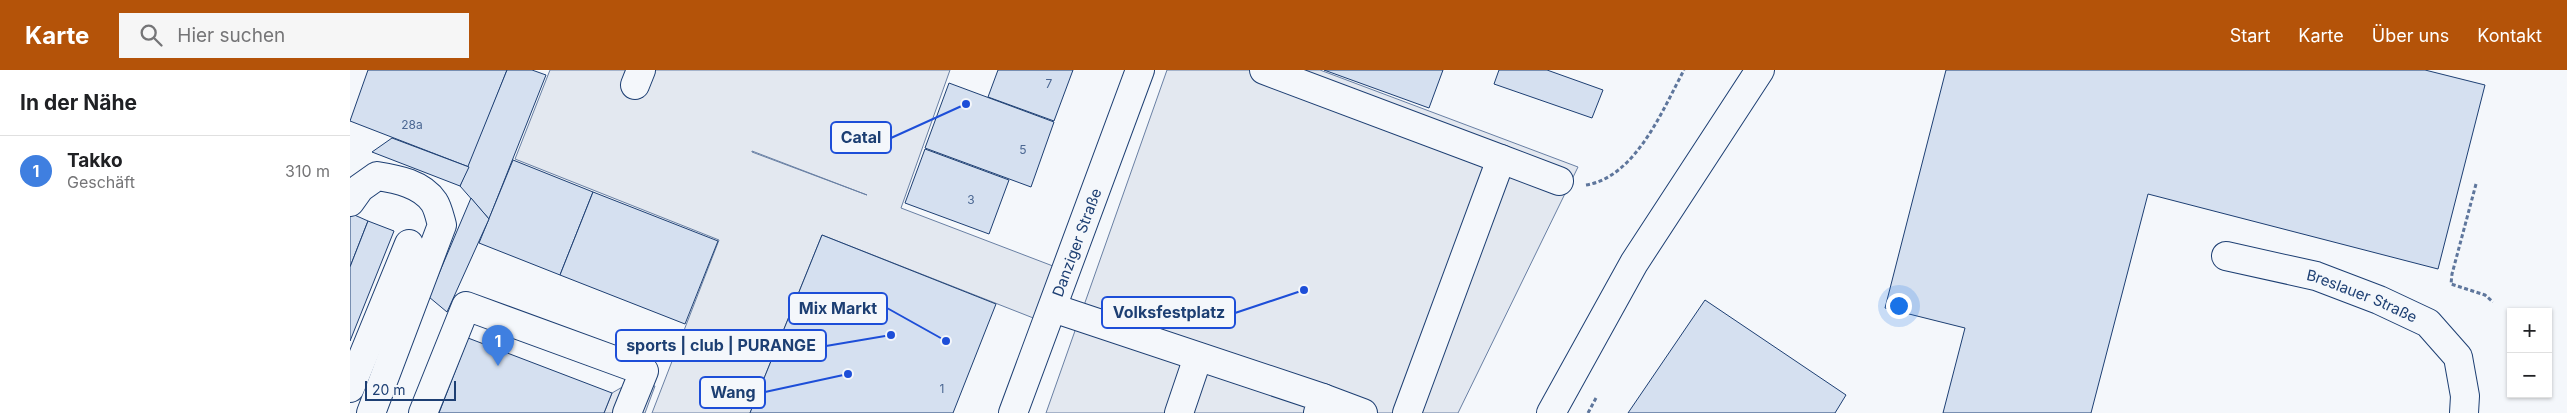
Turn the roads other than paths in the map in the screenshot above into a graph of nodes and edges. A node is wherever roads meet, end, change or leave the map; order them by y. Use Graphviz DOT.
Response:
graph roads {
  1 [pos="1140,70"];
  2 [pos="1264,70"];
  3 [pos="1760,70"];
  4 [pos="1501,159"];
  5 [pos="1559,181"];
  6 [pos="350,202"];
  7 [pos="409,244"];
  8 [pos="2226,256"];
  9 [pos="1053,308"];
  10 [pos="1198,357"];
  11 [pos="350,388"];
  12 [pos="1320,406"];
  13 [pos="371,413"];
  14 [pos="423,413"];
  15 [pos="627,413"];
  16 [pos="1013,413"];
  17 [pos="1179,413"];
  18 [pos="1363,413"];
  19 [pos="1407,413"];
  20 [pos="1550,413"];
  21 [pos="2464,413"];
  1 -- 9 [label="street, Danziger Straße"];
  2 -- 4 [label="street"];
  3 -- 20 [label="street"];
  4 -- 5 [label="street"];
  4 -- 19 [label="street"];
  6 -- 13 [label="street"];
  7 -- 11 [label="street"];
  8 -- 21 [label="street, Breslauer Straße"];
  9 -- 10 [label="street"];
  9 -- 16 [label="street, Danziger Straße"];
  10 -- 12 [label="street"];
  10 -- 17 [label="street"];
  12 -- 18 [label="street"];
  14 -- 15 [label="street"];
}
